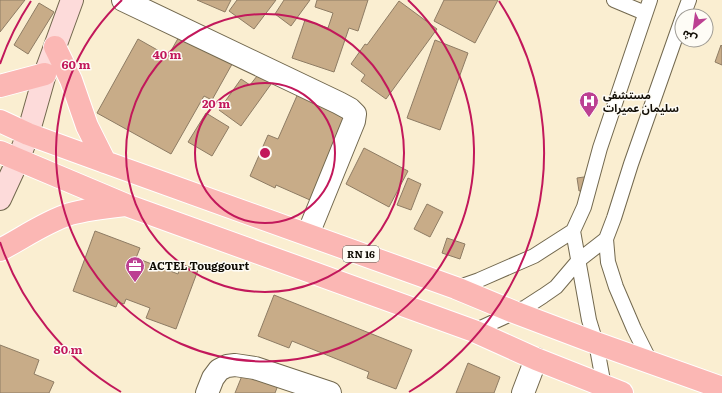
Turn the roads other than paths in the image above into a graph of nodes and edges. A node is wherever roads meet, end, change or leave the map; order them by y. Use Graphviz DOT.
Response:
graph roads {
  1 [pos="72,0"];
  2 [pos="124,0"];
  3 [pos="614,0"];
  4 [pos="650,0"];
  5 [pos="645,13"];
  6 [pos="674,42"];
  7 [pos="55,48"];
  8 [pos="45,74"];
  9 [pos="0,86"];
  10 [pos="0,121"];
  11 [pos="28,134"];
  12 [pos="9,156"];
  13 [pos="104,162"];
  14 [pos="0,199"];
  15 [pos="126,205"];
  16 [pos="573,231"];
  17 [pos="308,234"];
  18 [pos="606,239"];
  19 [pos="0,250"];
  20 [pos="579,260"];
  21 [pos="456,288"];
  22 [pos="514,312"];
  23 [pos="474,330"];
  24 [pos="596,343"];
  25 [pos="536,359"];
  26 [pos="651,363"];
  27 [pos="722,388"];
  28 [pos="613,389"];
  29 [pos="207,393"];
  30 [pos="330,393"];
  31 [pos="523,393"];
  1 -- 7 [label="street"];
  2 -- 17 [label="street"];
  3 -- 5 [label="lane"];
  4 -- 5 [label="lane"];
  5 -- 16 [label="lane"];
  6 -- 18 [label="lane"];
  7 -- 8 [label="street"];
  7 -- 13 [label="main road"];
  8 -- 9 [label="main road"];
  8 -- 11 [label="street"];
  10 -- 11 [label="main road, RN 16"];
  11 -- 12 [label="street"];
  11 -- 13 [label="main road, RN 16"];
  12 -- 14 [label="street"];
  12 -- 15 [label="main road"];
  13 -- 17 [label="main road, RN 16"];
  15 -- 19 [label="main road"];
  15 -- 23 [label="main road"];
  16 -- 20 [label="lane"];
  16 -- 21 [label="lane"];
  17 -- 21 [label="main road, RN 16"];
  18 -- 20 [label="lane"];
  18 -- 26 [label="lane"];
  20 -- 22 [label="lane"];
  20 -- 24 [label="lane"];
  21 -- 22 [label="main road, RN 16"];
  22 -- 23 [label="lane"];
  22 -- 24 [label="main road, RN 16"];
  23 -- 25 [label="main road"];
  24 -- 26 [label="main road, RN 16"];
  24 -- 28 [label="lane"];
  25 -- 28 [label="main road"];
  25 -- 31 [label="street"];
  26 -- 27 [label="main road, RN 16"];
  29 -- 30 [label="street"];
}
